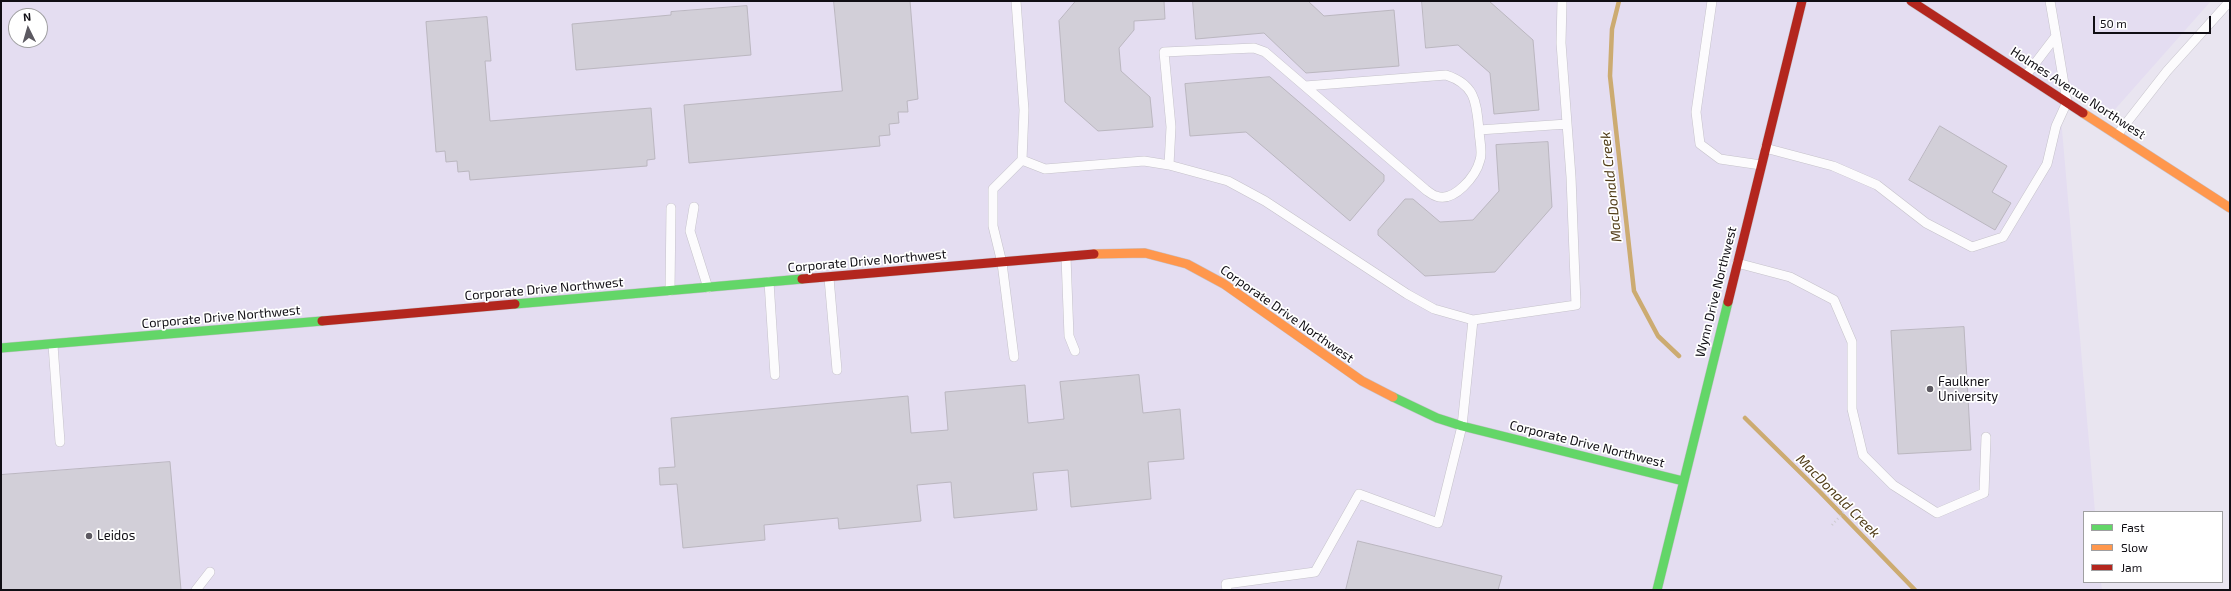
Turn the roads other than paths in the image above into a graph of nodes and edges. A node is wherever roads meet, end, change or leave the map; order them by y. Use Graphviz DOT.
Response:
graph roads {
  1 [pos="1016,1"];
  2 [pos="1562,1"];
  3 [pos="1712,1"];
  4 [pos="1802,1"];
  5 [pos="1911,1"];
  6 [pos="2050,1"];
  7 [pos="2230,1"];
  8 [pos="2056,36"];
  9 [pos="2027,74"];
  10 [pos="1305,86"];
  11 [pos="2067,102"];
  12 [pos="1567,124"];
  13 [pos="1479,130"];
  14 [pos="2118,135"];
  15 [pos="1765,148"];
  16 [pos="1022,160"];
  17 [pos="1169,165"];
  18 [pos="1761,165"];
  19 [pos="694,207"];
  20 [pos="671,208"];
  21 [pos="2230,208"];
  22 [pos="1066,257"];
  23 [pos="1002,263"];
  24 [pos="1737,263"];
  25 [pos="829,278"];
  26 [pos="769,282"];
  27 [pos="708,288"];
  28 [pos="670,291"];
  29 [pos="1473,320"];
  30 [pos="53,345"];
  31 [pos="1,348"];
  32 [pos="1075,351"];
  33 [pos="1014,357"];
  34 [pos="837,370"];
  35 [pos="775,375"];
  36 [pos="1462,426"];
  37 [pos="1986,437"];
  38 [pos="60,442"];
  39 [pos="1683,481"];
  40 [pos="210,572"];
  41 [pos="196,590"];
  42 [pos="1227,590"];
  43 [pos="1657,590"];
  1 -- 16 [label="lane"];
  2 -- 12 [label="lane"];
  3 -- 18 [label="lane"];
  4 -- 15 [label="street, Wynn Drive Northwest"];
  5 -- 9 [label="street, Holmes Avenue Northwest"];
  6 -- 8 [label="lane"];
  7 -- 14 [label="lane"];
  8 -- 9 [label="lane"];
  8 -- 11 [label="lane"];
  9 -- 11 [label="street, Holmes Avenue Northwest"];
  10 -- 13 [label="lane"];
  10 -- 13 [label="lane"];
  10 -- 17 [label="lane"];
  11 -- 14 [label="street, Holmes Avenue Northwest"];
  11 -- 15 [label="lane"];
  12 -- 13 [label="lane"];
  12 -- 29 [label="lane"];
  14 -- 21 [label="street, Holmes Avenue Northwest"];
  15 -- 18 [label="street, Wynn Drive Northwest"];
  16 -- 17 [label="lane"];
  16 -- 23 [label="lane"];
  17 -- 29 [label="lane"];
  18 -- 24 [label="street, Wynn Drive Northwest"];
  19 -- 27 [label="lane"];
  20 -- 28 [label="lane"];
  22 -- 23 [label="street, Corporate Drive Northwest"];
  22 -- 32 [label="lane"];
  22 -- 36 [label="street, Corporate Drive Northwest"];
  23 -- 25 [label="street, Corporate Drive Northwest"];
  23 -- 33 [label="lane"];
  24 -- 37 [label="lane"];
  24 -- 39 [label="street, Wynn Drive Northwest"];
  25 -- 26 [label="street, Corporate Drive Northwest"];
  25 -- 34 [label="lane"];
  26 -- 27 [label="street, Corporate Drive Northwest"];
  26 -- 35 [label="lane"];
  27 -- 28 [label="street, Corporate Drive Northwest"];
  28 -- 30 [label="street, Corporate Drive Northwest"];
  29 -- 36 [label="lane"];
  30 -- 31 [label="street, Corporate Drive Northwest"];
  30 -- 38 [label="lane"];
  36 -- 39 [label="street, Corporate Drive Northwest"];
  36 -- 42 [label="lane"];
  39 -- 43 [label="street, Wynn Drive Northwest"];
  40 -- 41 [label="lane"];
}
